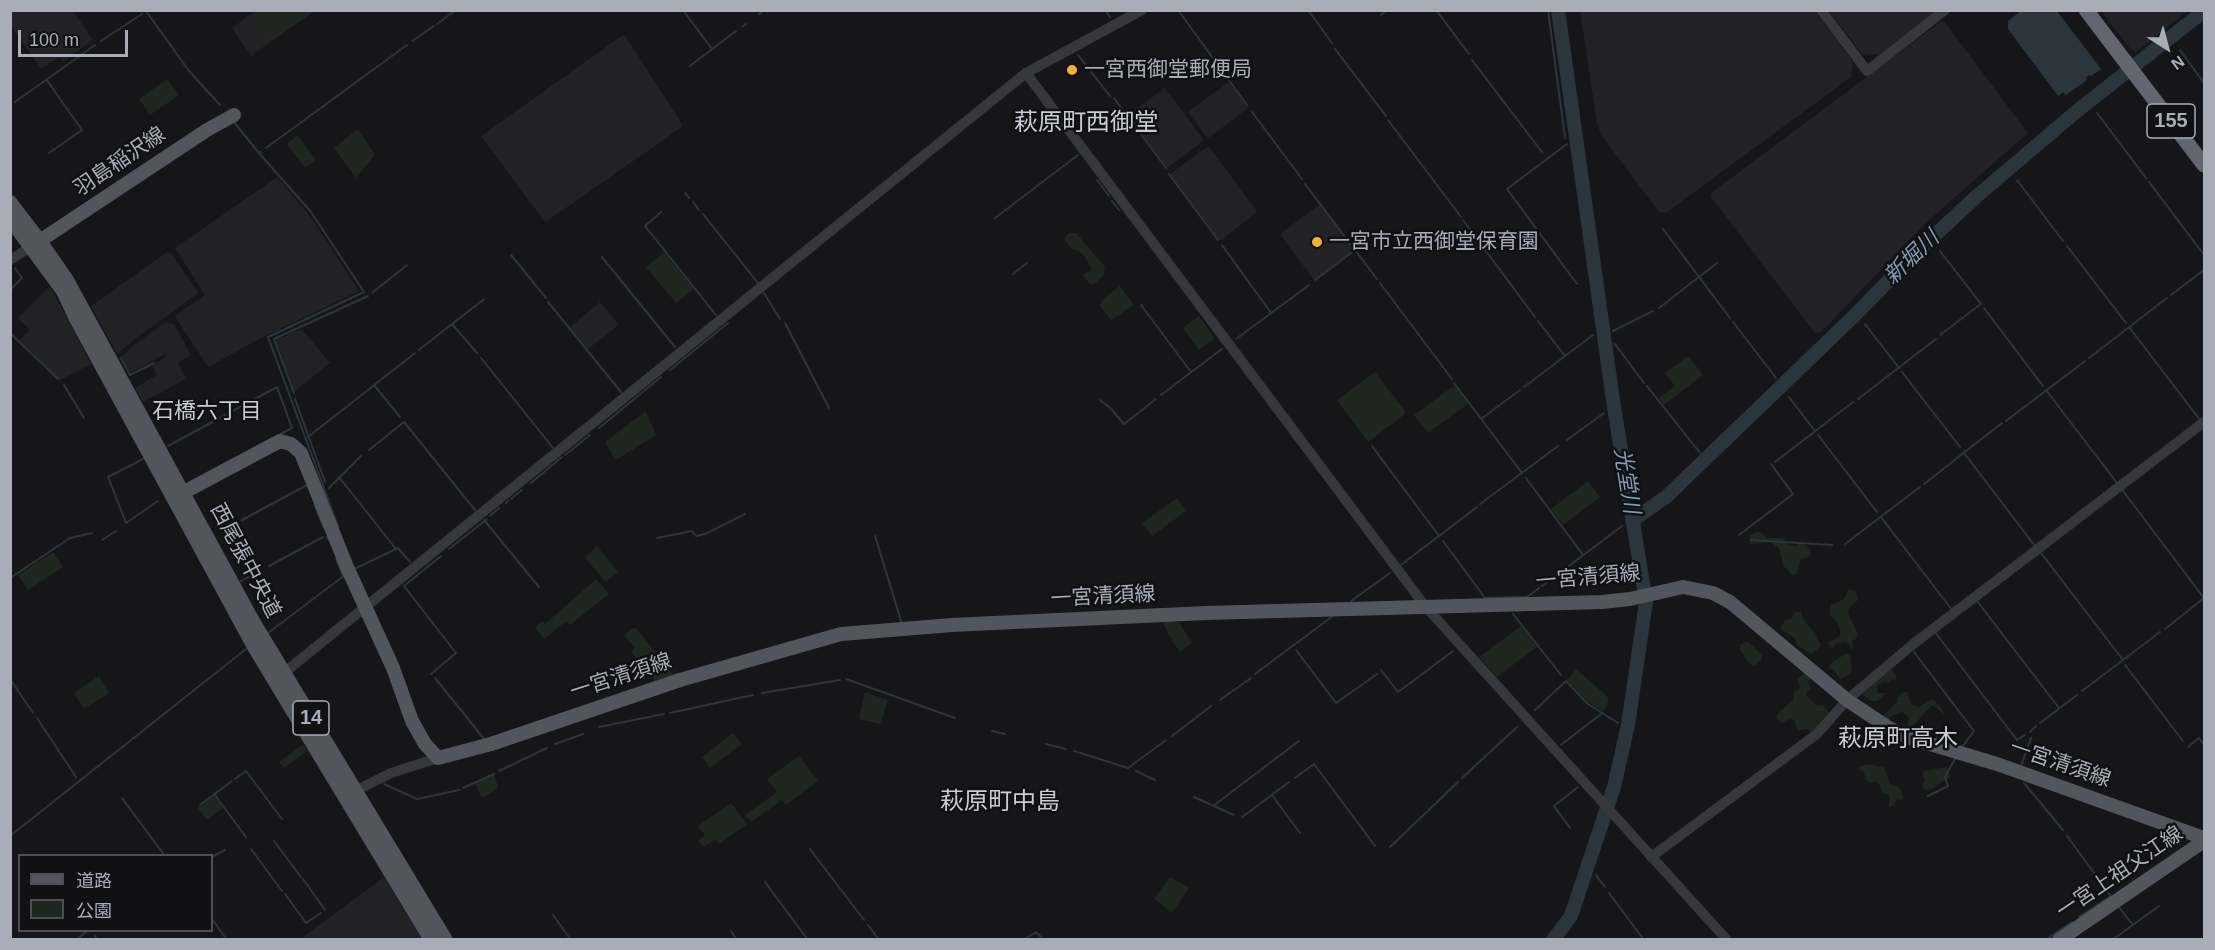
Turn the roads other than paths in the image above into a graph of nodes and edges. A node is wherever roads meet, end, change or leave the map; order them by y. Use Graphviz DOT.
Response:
graph roads {
  1 [pos="1142,10"];
  2 [pos="1821,10"];
  3 [pos="1945,10"];
  4 [pos="2086,10"];
  5 [pos="1026,73"];
  6 [pos="234,115"];
  7 [pos="2205,165"];
  8 [pos="10,202"];
  9 [pos="10,219"];
  10 [pos="36,244"];
  11 [pos="10,260"];
  12 [pos="2205,422"];
  13 [pos="178,495"];
  14 [pos="1425,606"];
  15 [pos="364,607"];
  16 [pos="279,677"];
  17 [pos="1848,700"];
  18 [pos="438,758"];
  19 [pos="350,794"];
  20 [pos="2205,840"];
  21 [pos="1651,857"];
  22 [pos="431,939"];
  23 [pos="446,939"];
  24 [pos="1727,939"];
  25 [pos="2059,939"];
  1 -- 5 [label="street"];
  2 -- 3 [label="street"];
  4 -- 7 [label="highway, 155"];
  5 -- 14 [label="street"];
  5 -- 15 [label="street"];
  6 -- 10 [label="main road, 羽島稲沢線"];
  8 -- 10 [label="main road, 西尾張中央道 / 14"];
  9 -- 10 [label="main road, 西尾張中央道 / 14"];
  10 -- 11 [label="street"];
  10 -- 13 [label="main road, 西尾張中央道 / 14"];
  12 -- 17 [label="street"];
  13 -- 15 [label="main road"];
  13 -- 16 [label="main road, 西尾張中央道 / 14"];
  14 -- 17 [label="main road, 一宮清須線"];
  14 -- 18 [label="main road, 一宮清須線"];
  14 -- 21 [label="street"];
  15 -- 16 [label="street"];
  15 -- 18 [label="main road"];
  16 -- 19 [label="main road, 西尾張中央道 / 14"];
  17 -- 20 [label="main road, 一宮清須線"];
  17 -- 21 [label="street"];
  18 -- 19 [label="street"];
  19 -- 22 [label="main road, 西尾張中央道 / 14"];
  19 -- 23 [label="main road, 西尾張中央道 / 14"];
  20 -- 25 [label="main road, 一宮上祖父江線"];
  21 -- 24 [label="street"];
}
